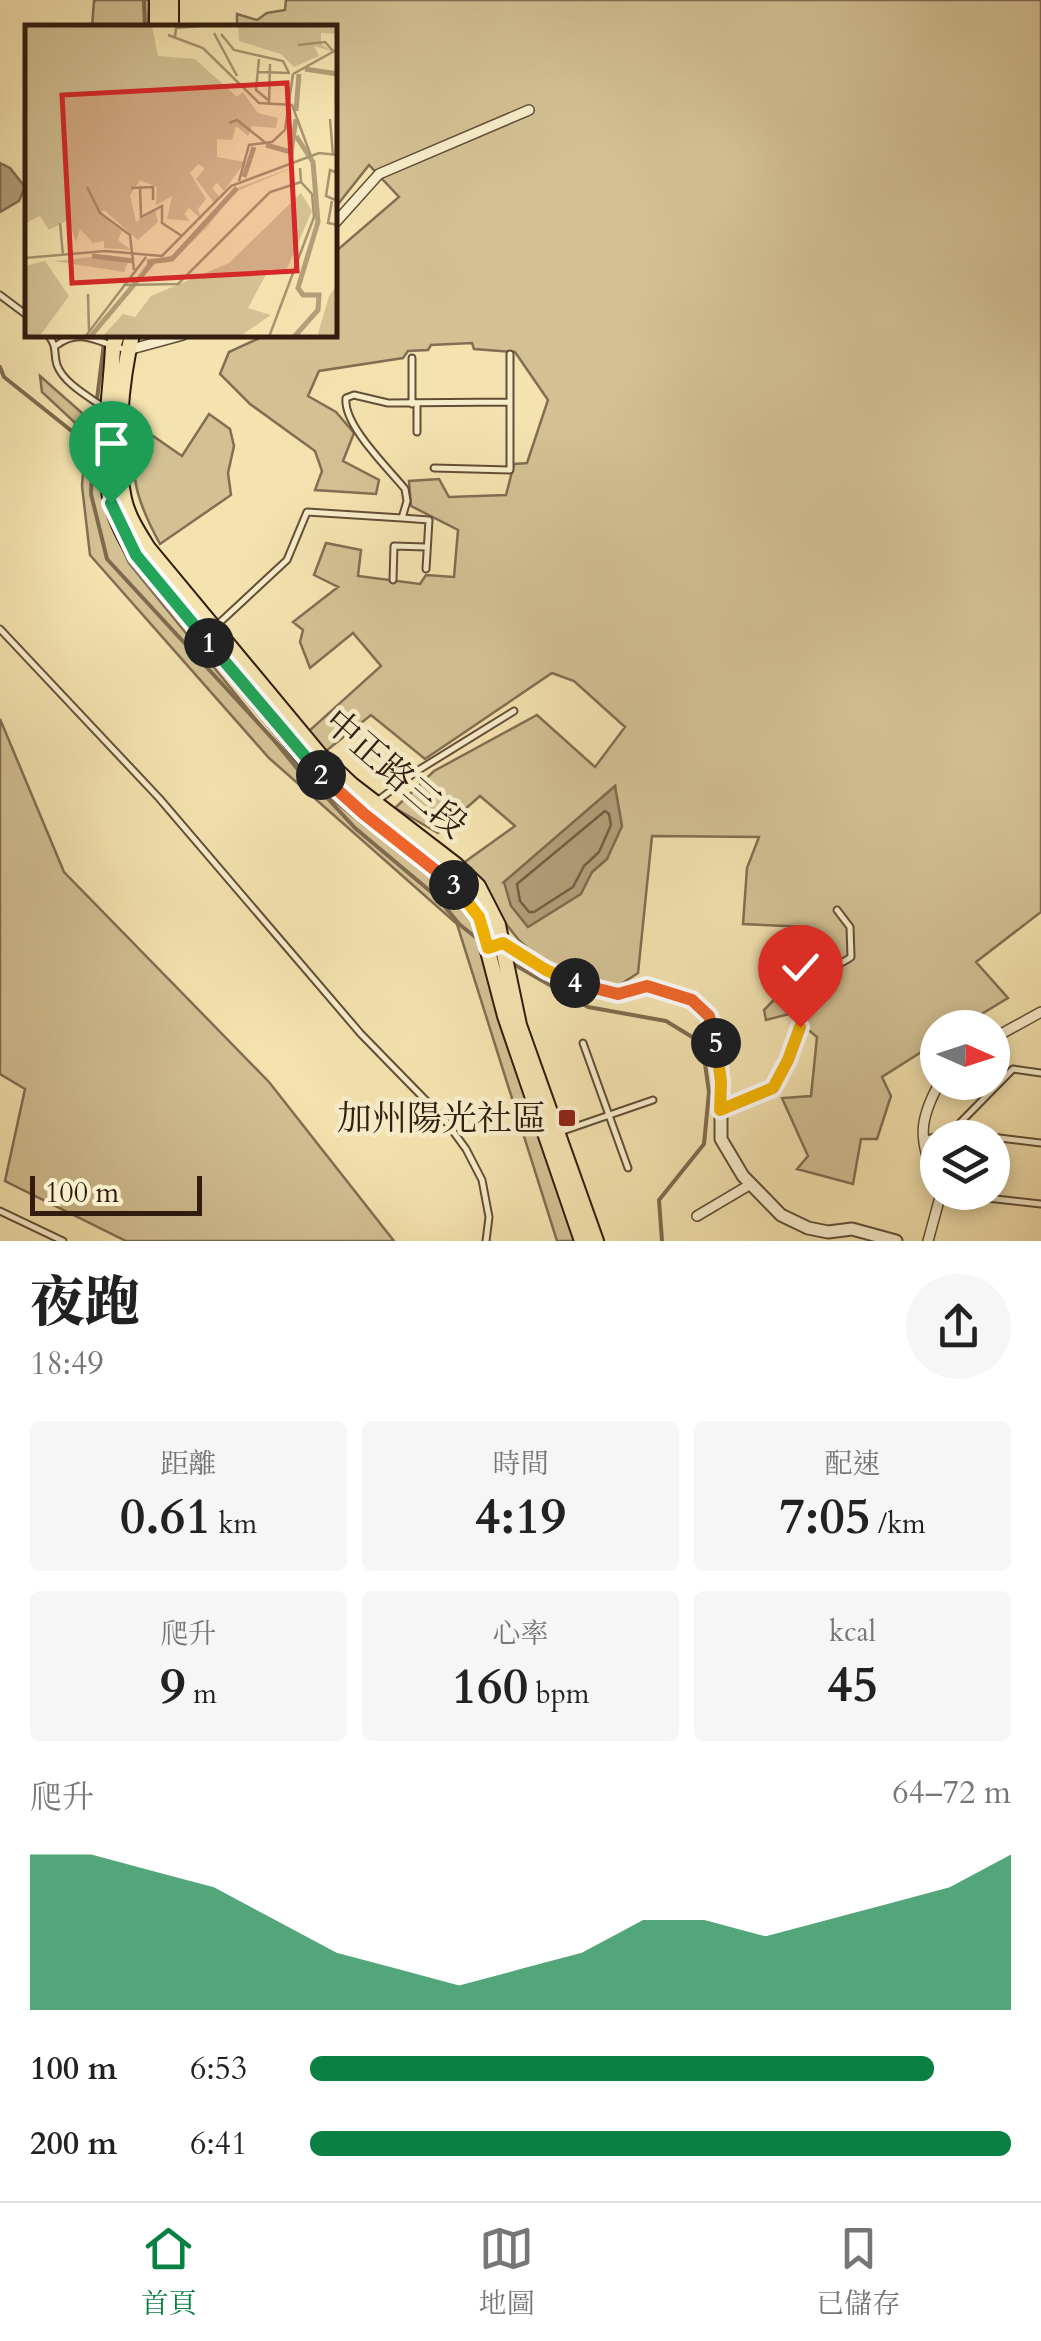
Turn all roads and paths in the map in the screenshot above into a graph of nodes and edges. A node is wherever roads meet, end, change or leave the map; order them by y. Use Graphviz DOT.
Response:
graph roads {
  1 [pos="529,110"];
  2 [pos="338,220"];
  3 [pos="0,295"];
  4 [pos="25,314"];
  5 [pos="51,338"];
  6 [pos="66,338"];
  7 [pos="157,338"];
  8 [pos="123,342"];
  9 [pos="57,345"];
  10 [pos="510,354"];
  11 [pos="412,358"];
  12 [pos="510,402"];
  13 [pos="414,404"];
  14 [pos="116,414"];
  15 [pos="418,432"];
  16 [pos="434,468"];
  17 [pos="402,518"];
  18 [pos="427,548"];
  19 [pos="426,568"];
  20 [pos="392,580"];
  21 [pos="214,628"];
  22 [pos="0,629"];
  23 [pos="514,711"];
  24 [pos="374,803"];
  25 [pos="836,910"];
  26 [pos="495,945"];
  27 [pos="1041,1012"];
  28 [pos="1010,1029"];
  29 [pos="583,1043"];
  30 [pos="1041,1073"];
  31 [pos="653,1100"];
  32 [pos="720,1110"];
  33 [pos="610,1116"];
  34 [pos="964,1120"];
  35 [pos="558,1134"];
  36 [pos="1010,1139"];
  37 [pos="1041,1143"];
  38 [pos="628,1168"];
  39 [pos="751,1184"];
  40 [pos="1010,1201"];
  41 [pos="1041,1204"];
  42 [pos="935,1210"];
  43 [pos="0,1211"];
  44 [pos="697,1216"];
  45 [pos="63,1241"];
  46 [pos="486,1241"];
  47 [pos="582,1241"];
  48 [pos="596,1241"];
  49 [pos="896,1241"];
  50 [pos="928,1241"];
  1 -- 2 [label="street"];
  3 -- 4 [label="lane"];
  5 -- 9 [label="lane"];
  6 -- 9 [label="lane"];
  7 -- 8 [label="street"];
  8 -- 14 [label="main road, 中正路三段"];
  9 -- 14 [label="lane"];
  10 -- 12 [label="lane"];
  11 -- 13 [label="lane"];
  12 -- 13 [label="lane"];
  12 -- 16 [label="lane"];
  13 -- 15 [label="lane"];
  13 -- 17 [label="lane"];
  14 -- 21 [label="main road, 中正路三段"];
  14 -- 26 [label="main road, 中正路三段"];
  17 -- 18 [label="lane"];
  17 -- 21 [label="lane"];
  18 -- 19 [label="lane"];
  18 -- 20 [label="lane"];
  21 -- 24 [label="main road, 中正路三段"];
  22 -- 46 [label="lane"];
  23 -- 24 [label="lane"];
  24 -- 26 [label="main road, 中正路三段"];
  25 -- 32 [label="lane"];
  26 -- 32 [label="street"];
  26 -- 35 [label="main road"];
  26 -- 47 [label="main road"];
  27 -- 28 [label="street"];
  29 -- 33 [label="lane"];
  30 -- 34 [label="lane"];
  31 -- 33 [label="lane"];
  32 -- 39 [label="street"];
  33 -- 35 [label="lane"];
  33 -- 38 [label="lane"];
  35 -- 48 [label="main road"];
  36 -- 37 [label="lane"];
  39 -- 44 [label="street"];
  39 -- 49 [label="street"];
  40 -- 41 [label="lane"];
  42 -- 50 [label="street"];
  43 -- 45 [label="lane"];
}
